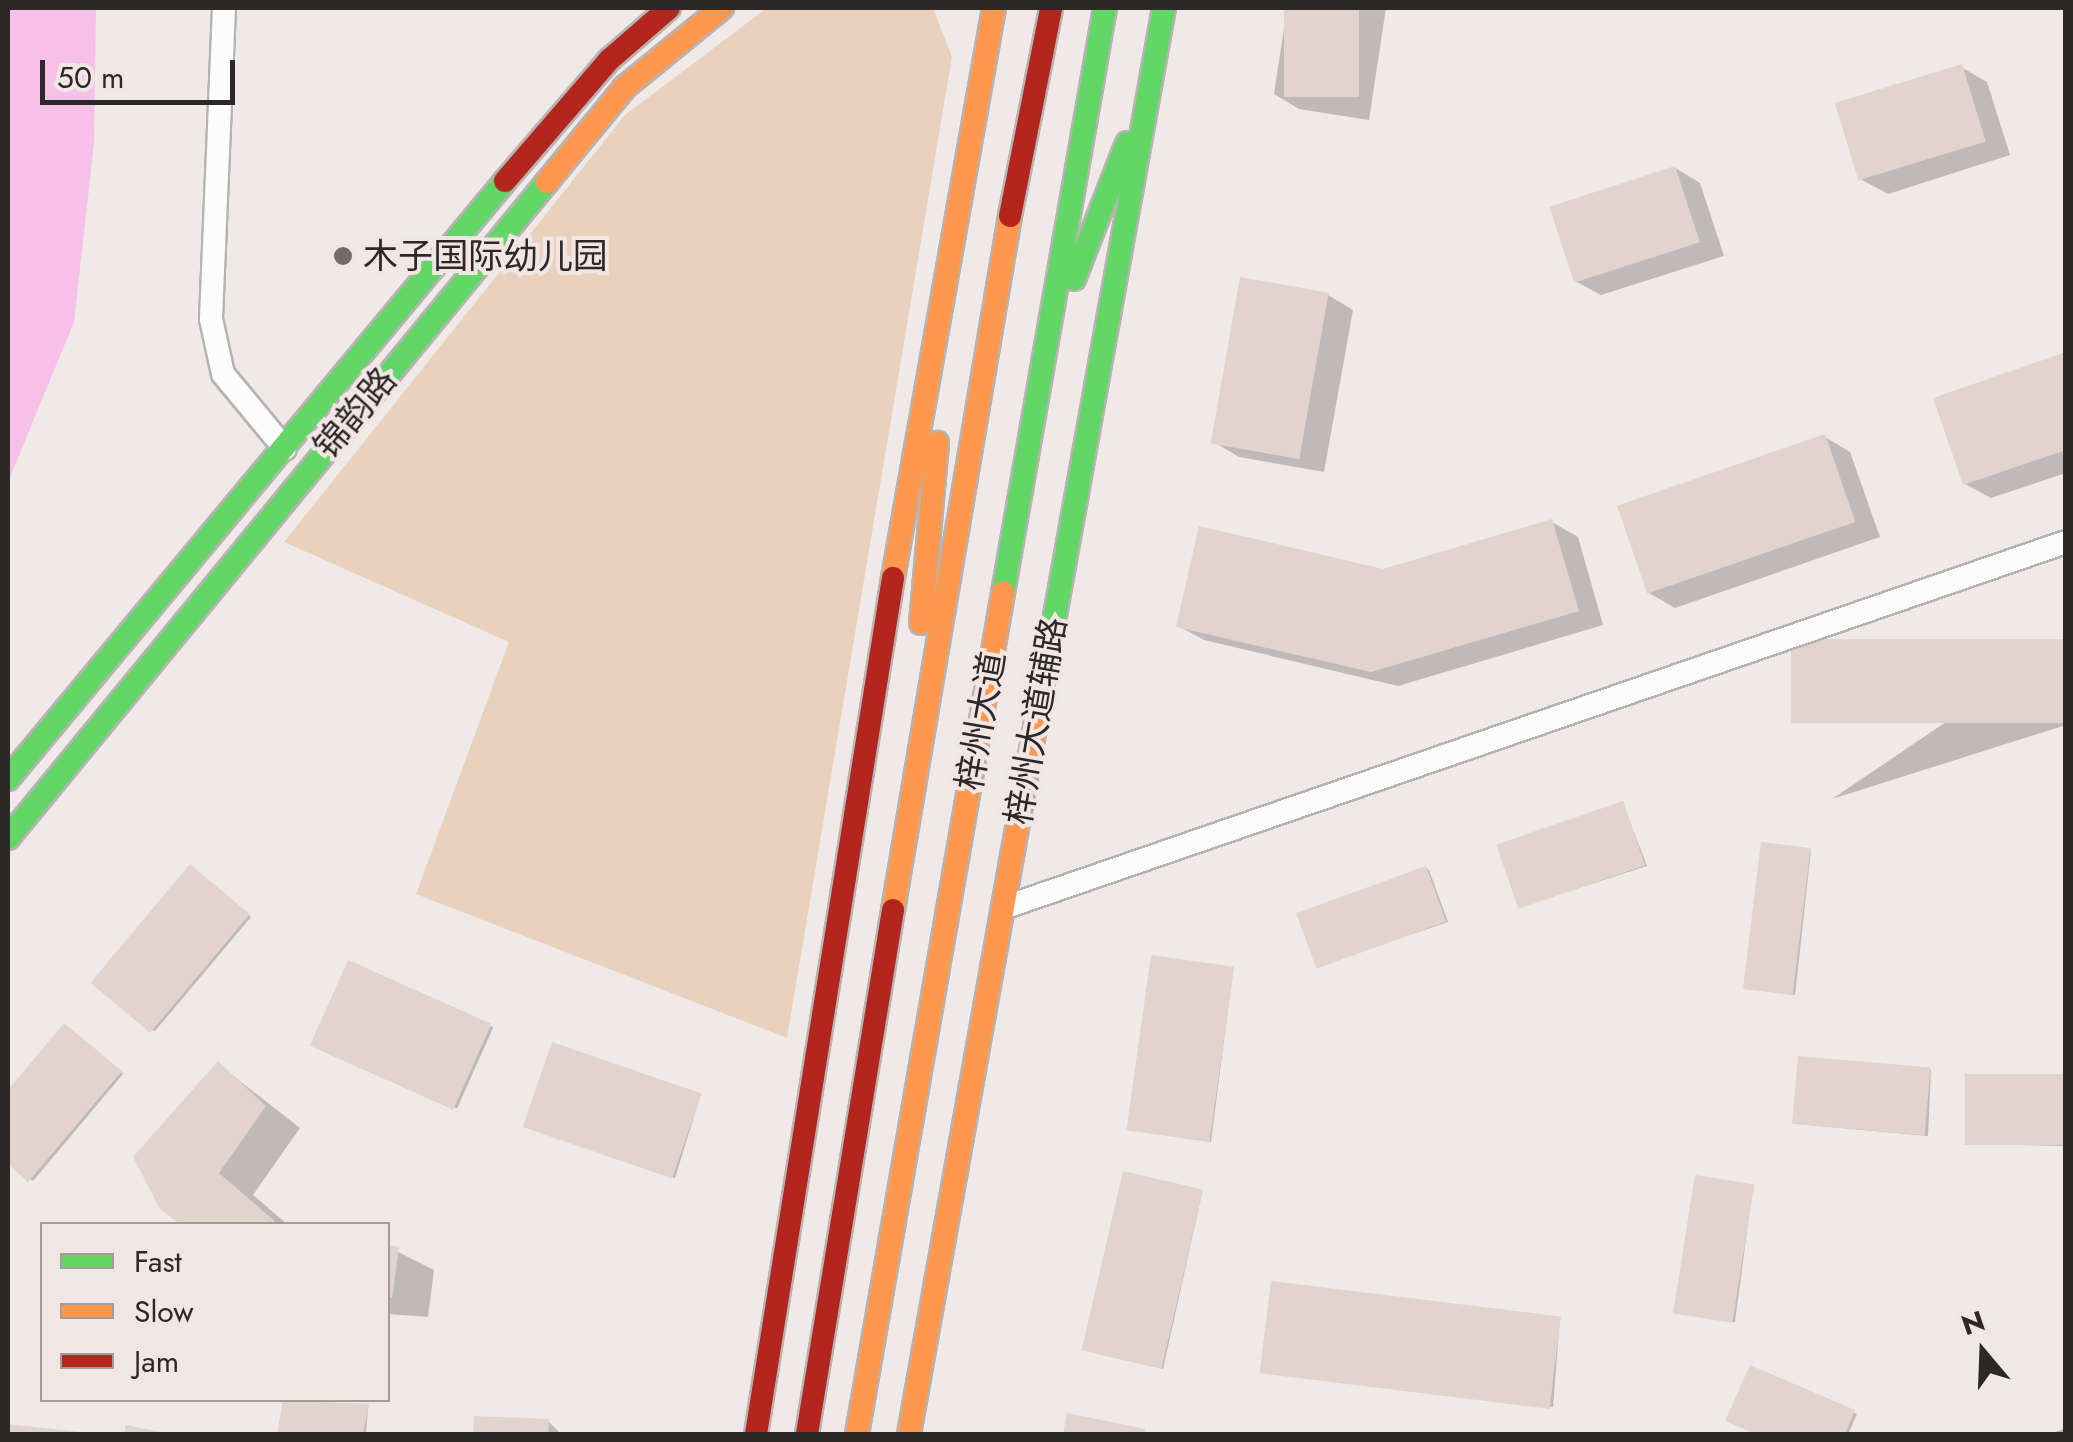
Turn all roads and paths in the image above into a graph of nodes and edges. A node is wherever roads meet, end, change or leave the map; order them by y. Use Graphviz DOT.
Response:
graph roads {
  1 [pos="224,8"];
  2 [pos="668,8"];
  3 [pos="722,8"];
  4 [pos="970,8"];
  5 [pos="994,8"];
  6 [pos="1051,8"];
  7 [pos="1104,8"];
  8 [pos="1164,8"];
  9 [pos="979,78"];
  10 [pos="1150,88"];
  11 [pos="954,199"];
  12 [pos="1029,432"];
  13 [pos="285,449"];
  14 [pos="2066,542"];
  15 [pos="8,778"];
  16 [pos="903,836"];
  17 [pos="8,838"];
  18 [pos="1003,908"];
  19 [pos="756,1434"];
  20 [pos="807,1434"];
  21 [pos="857,1434"];
  22 [pos="909,1434"];
  1 -- 13 [label="street"];
  2 -- 13 [label="main road, 锦韵路"];
  3 -- 17 [label="main road, 锦韵路"];
  4 -- 9 [label="main road"];
  5 -- 9 [label="main road"];
  6 -- 16 [label="main road, 梓州大道"];
  7 -- 12 [label="main road, 梓州大道"];
  8 -- 10 [label="main road, 梓州大道辅路"];
  9 -- 11 [label="main road"];
  10 -- 12 [label="main road"];
  10 -- 18 [label="main road, 梓州大道辅路"];
  11 -- 16 [label="main road"];
  11 -- 19 [label="main road"];
  12 -- 21 [label="main road, 梓州大道"];
  13 -- 15 [label="main road, 锦韵路"];
  14 -- 18 [label="street"];
  16 -- 20 [label="main road, 梓州大道"];
  18 -- 22 [label="main road, 梓州大道辅路"];
}
